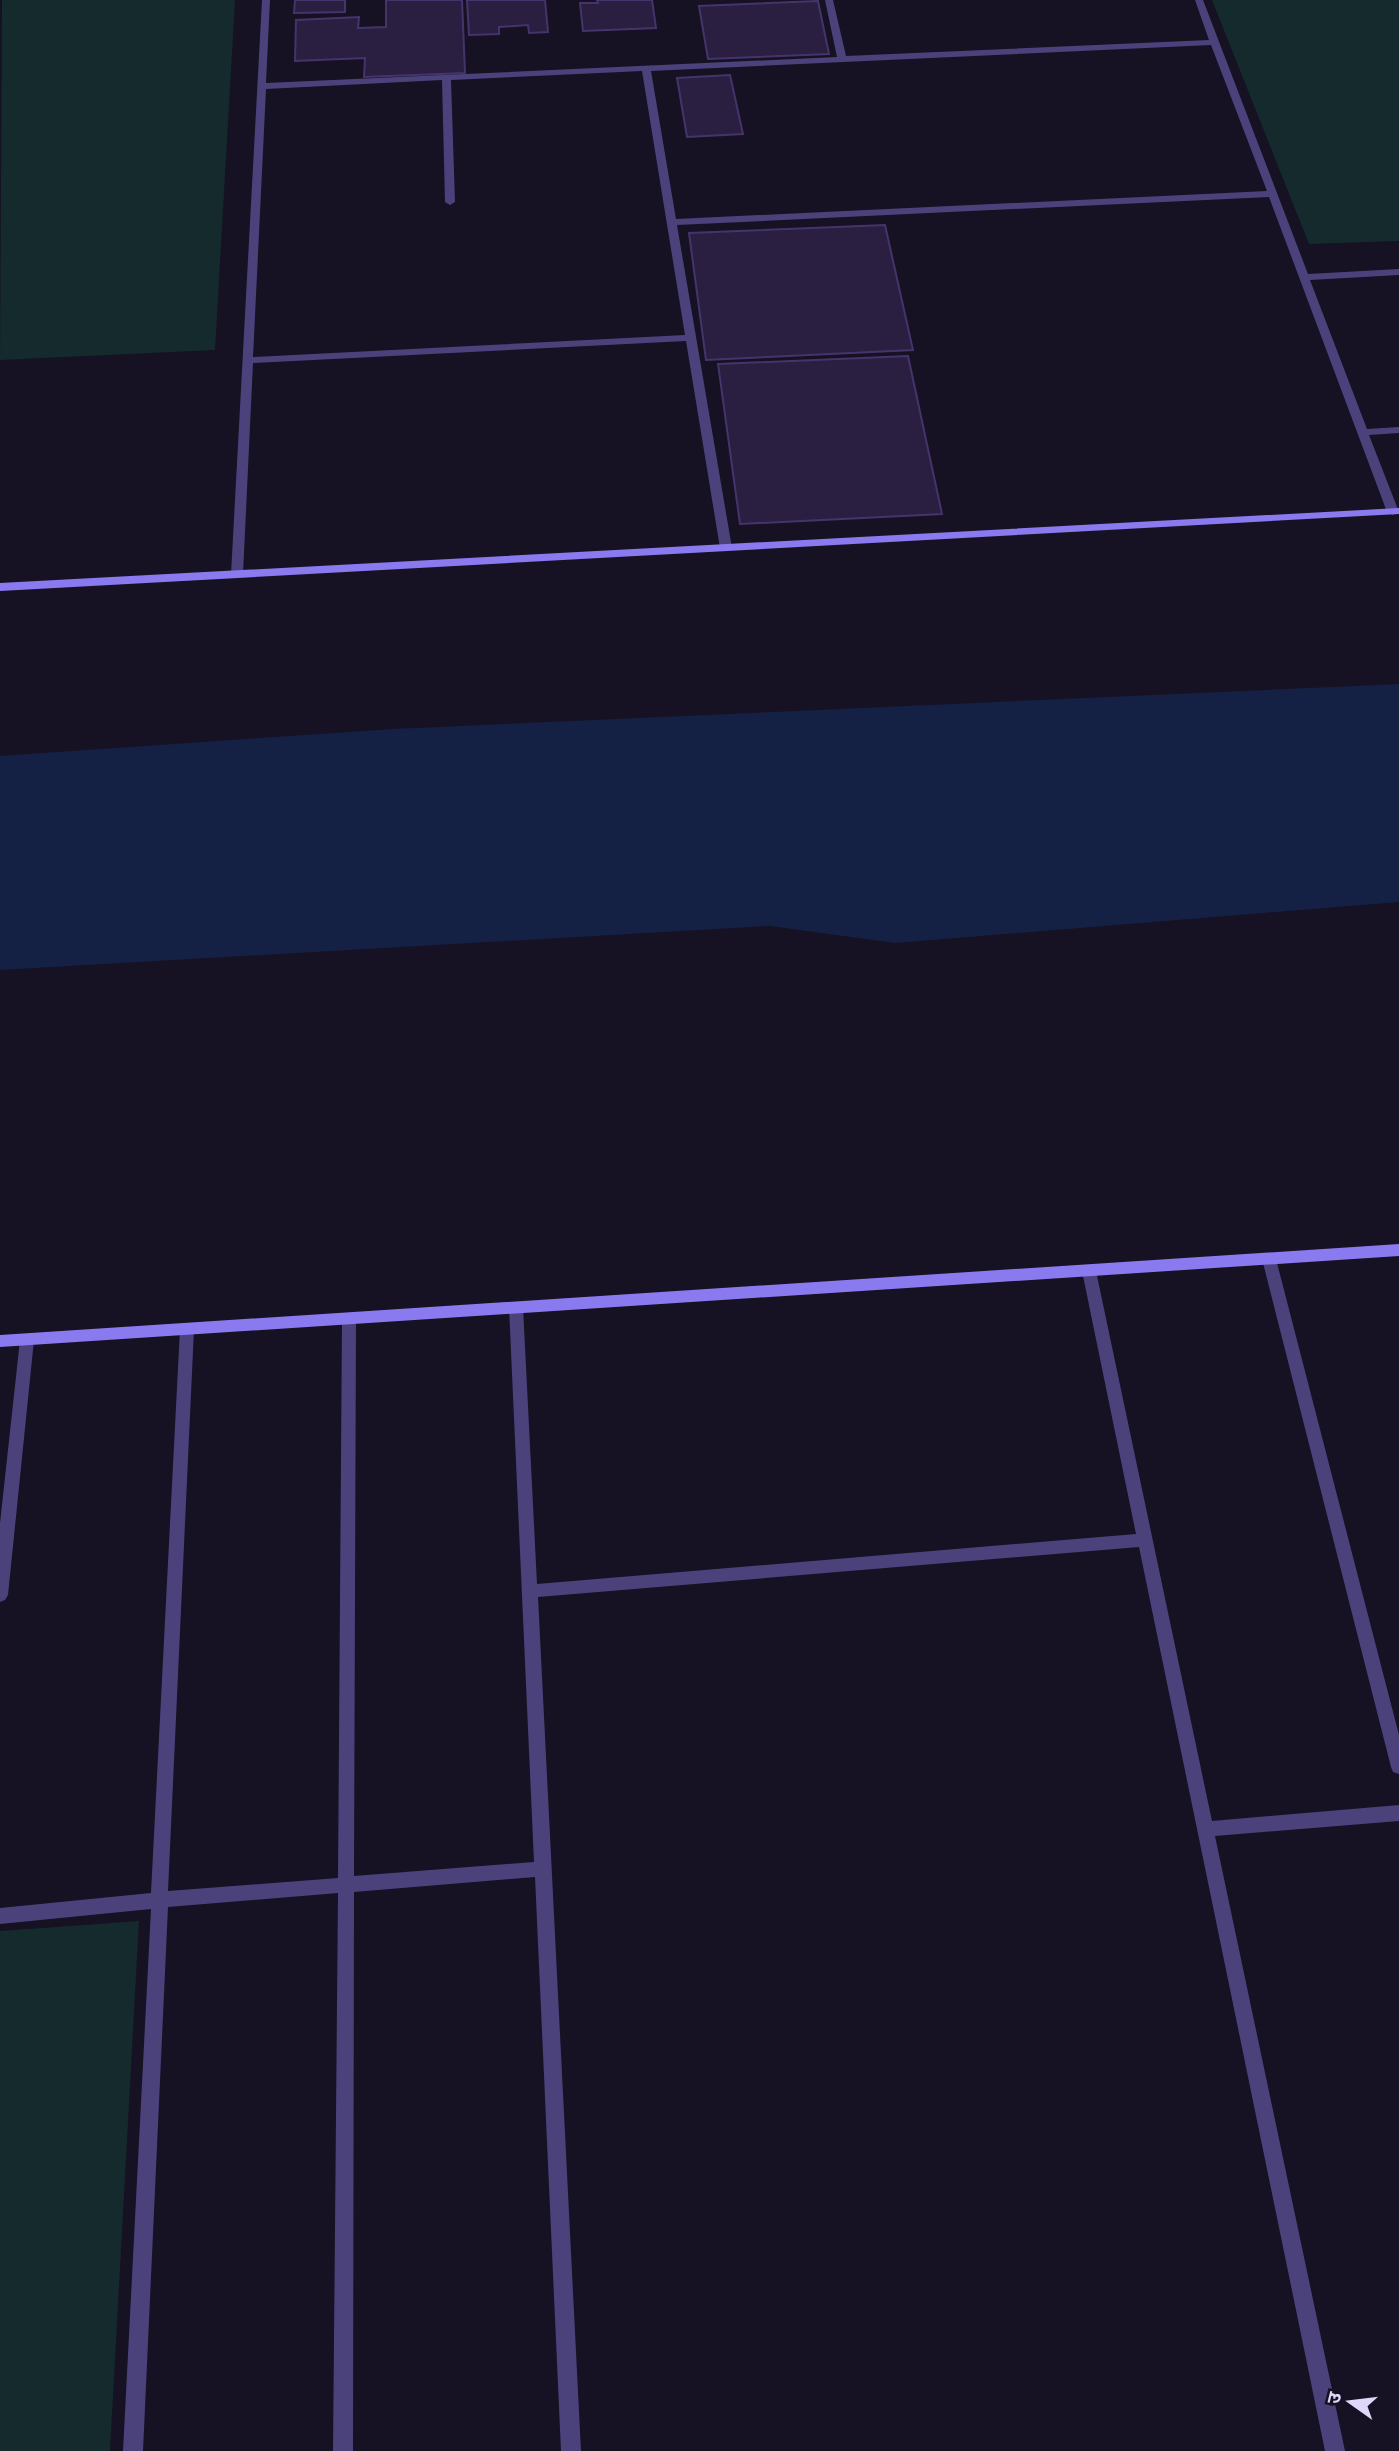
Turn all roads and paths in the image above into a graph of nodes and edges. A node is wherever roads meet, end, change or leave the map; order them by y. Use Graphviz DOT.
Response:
graph roads {
  1 [pos="266,0"];
  2 [pos="829,0"];
  3 [pos="1199,0"];
  4 [pos="1214,42"];
  5 [pos="842,59"];
  6 [pos="646,68"];
  7 [pos="446,77"];
  8 [pos="262,86"];
  9 [pos="1272,194"];
  10 [pos="450,202"];
  11 [pos="671,222"];
  12 [pos="1399,272"];
  13 [pos="1304,277"];
  14 [pos="691,338"];
  15 [pos="248,360"];
  16 [pos="1399,430"];
  17 [pos="1362,432"];
  18 [pos="1396,512"];
  19 [pos="726,548"];
  20 [pos="237,574"];
  21 [pos="0,587"];
  22 [pos="1399,1250"];
  23 [pos="1269,1259"];
  24 [pos="1089,1270"];
  25 [pos="516,1307"];
  26 [pos="349,1318"];
  27 [pos="187,1329"];
  28 [pos="27,1339"];
  29 [pos="0,1341"];
  30 [pos="1145,1540"];
  31 [pos="530,1591"];
  32 [pos="0,1595"];
  33 [pos="1399,1767"];
  34 [pos="1399,1813"];
  35 [pos="1205,1829"];
  36 [pos="543,1869"];
  37 [pos="347,1885"];
  38 [pos="159,1900"];
  39 [pos="0,1916"];
  40 [pos="133,2451"];
  41 [pos="343,2451"];
  42 [pos="571,2451"];
  43 [pos="1335,2451"];
  1 -- 8 [label="street"];
  2 -- 5 [label="street"];
  3 -- 4 [label="street"];
  4 -- 5 [label="street"];
  4 -- 9 [label="street"];
  5 -- 6 [label="street"];
  6 -- 7 [label="street"];
  6 -- 11 [label="street"];
  7 -- 8 [label="street"];
  7 -- 10 [label="street"];
  8 -- 15 [label="street"];
  9 -- 11 [label="street"];
  9 -- 13 [label="street"];
  11 -- 14 [label="street"];
  12 -- 13 [label="street"];
  13 -- 17 [label="street"];
  14 -- 15 [label="street"];
  14 -- 19 [label="street"];
  15 -- 20 [label="street"];
  16 -- 17 [label="street"];
  17 -- 18 [label="street"];
  18 -- 19 [label="street"];
  19 -- 20 [label="street"];
  20 -- 21 [label="street"];
  22 -- 23 [label="street"];
  23 -- 24 [label="street"];
  23 -- 33 [label="street"];
  24 -- 25 [label="street"];
  24 -- 30 [label="street"];
  25 -- 26 [label="street"];
  25 -- 31 [label="street"];
  26 -- 27 [label="street"];
  26 -- 37 [label="street"];
  27 -- 28 [label="street"];
  27 -- 38 [label="street"];
  28 -- 29 [label="street"];
  28 -- 32 [label="street"];
  30 -- 31 [label="street"];
  30 -- 35 [label="street"];
  31 -- 36 [label="street"];
  34 -- 35 [label="street"];
  35 -- 43 [label="street"];
  36 -- 37 [label="street"];
  36 -- 42 [label="street"];
  37 -- 38 [label="street"];
  37 -- 41 [label="street"];
  38 -- 39 [label="street"];
  38 -- 40 [label="street"];
}
